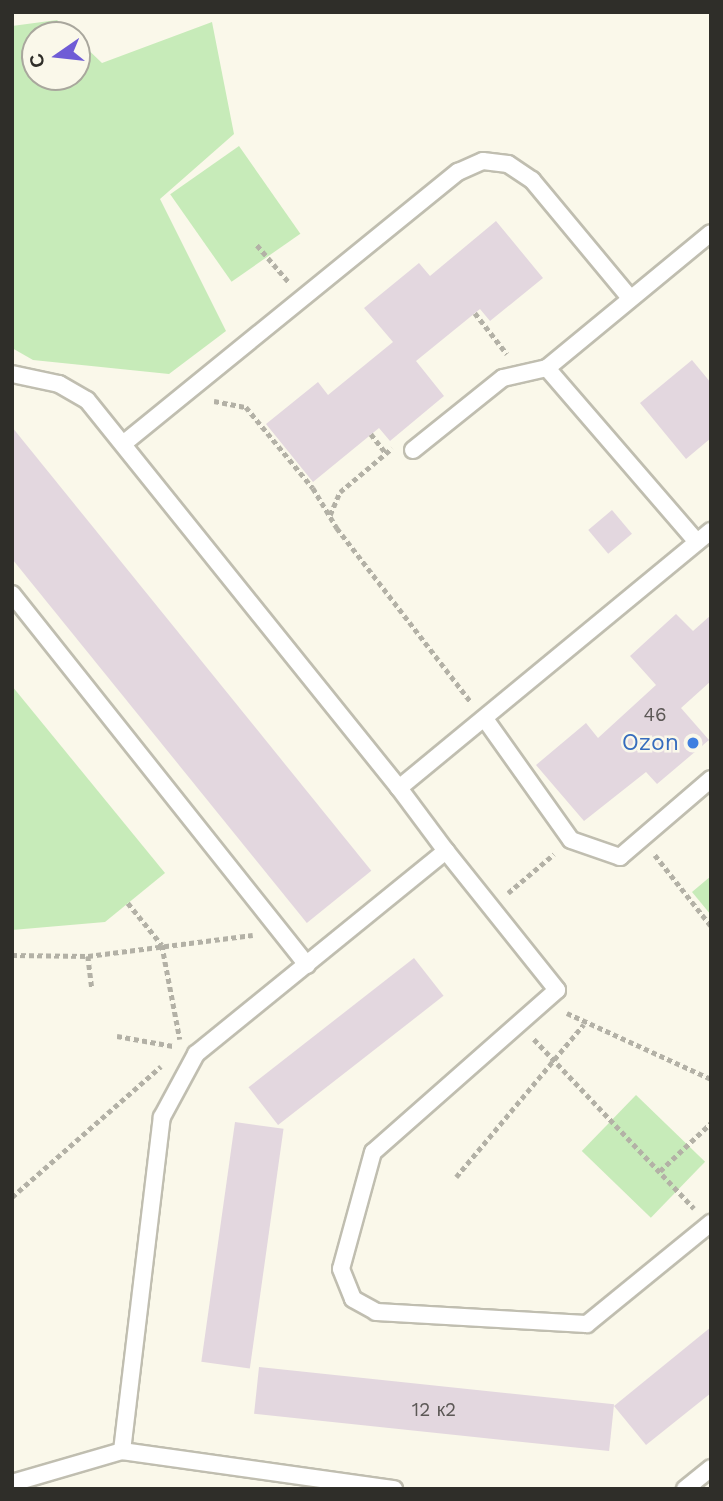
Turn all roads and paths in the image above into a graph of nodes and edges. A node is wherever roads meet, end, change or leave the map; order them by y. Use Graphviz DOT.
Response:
graph roads {
  1 [pos="711,233"];
  2 [pos="257,245"];
  3 [pos="629,299"];
  4 [pos="304,301"];
  5 [pos="475,313"];
  6 [pos="547,368"];
  7 [pos="12,374"];
  8 [pos="522,374"];
  9 [pos="184,395"];
  10 [pos="371,435"];
  11 [pos="123,444"];
  12 [pos="413,450"];
  13 [pos="386,453"];
  14 [pos="330,516"];
  15 [pos="711,531"];
  16 [pos="697,542"];
  17 [pos="12,594"];
  18 [pos="485,719"];
  19 [pos="711,779"];
  20 [pos="399,788"];
  21 [pos="571,839"];
  22 [pos="641,839"];
  23 [pos="446,851"];
  24 [pos="128,902"];
  25 [pos="491,907"];
  26 [pos="711,926"];
  27 [pos="282,934"];
  28 [pos="162,945"];
  29 [pos="12,955"];
  30 [pos="88,956"];
  31 [pos="307,965"];
  32 [pos="92,989"];
  33 [pos="545,1000"];
  34 [pos="519,1023"];
  35 [pos="584,1024"];
  36 [pos="117,1035"];
  37 [pos="182,1048"];
  38 [pos="552,1058"];
  39 [pos="711,1079"];
  40 [pos="711,1123"];
  41 [pos="660,1171"];
  42 [pos="456,1177"];
  43 [pos="12,1197"];
  44 [pos="710,1224"];
  45 [pos="122,1451"];
  46 [pos="711,1468"];
  47 [pos="12,1483"];
  48 [pos="394,1489"];
  49 [pos="685,1489"];
  1 -- 3 [label="lane"];
  2 -- 4 [label="path"];
  3 -- 4 [label="lane"];
  3 -- 6 [label="lane"];
  4 -- 9 [label="lane"];
  5 -- 8 [label="path"];
  6 -- 8 [label="lane"];
  6 -- 16 [label="lane"];
  7 -- 11 [label="lane"];
  8 -- 12 [label="lane"];
  9 -- 11 [label="lane"];
  9 -- 14 [label="path"];
  10 -- 13 [label="path"];
  11 -- 20 [label="lane"];
  12 -- 13 [label="path"];
  13 -- 14 [label="path"];
  14 -- 18 [label="path"];
  15 -- 16 [label="lane"];
  16 -- 18 [label="lane"];
  17 -- 27 [label="lane"];
  18 -- 20 [label="lane"];
  18 -- 21 [label="lane"];
  19 -- 22 [label="lane"];
  20 -- 23 [label="lane"];
  21 -- 22 [label="lane"];
  21 -- 25 [label="path"];
  22 -- 26 [label="path"];
  23 -- 25 [label="lane"];
  23 -- 31 [label="lane"];
  24 -- 28 [label="path"];
  25 -- 33 [label="lane"];
  27 -- 28 [label="path"];
  27 -- 31 [label="lane"];
  28 -- 30 [label="path"];
  28 -- 37 [label="path"];
  29 -- 30 [label="path"];
  30 -- 32 [label="path"];
  31 -- 45 [label="lane"];
  33 -- 34 [label="lane"];
  33 -- 35 [label="path"];
  34 -- 38 [label="path"];
  34 -- 44 [label="lane"];
  35 -- 38 [label="path"];
  35 -- 39 [label="path"];
  36 -- 37 [label="path"];
  37 -- 43 [label="path"];
  38 -- 41 [label="path"];
  38 -- 42 [label="path"];
  40 -- 41 [label="path"];
  41 -- 44 [label="path"];
  45 -- 47 [label="lane"];
  45 -- 48 [label="lane"];
  46 -- 49 [label="lane"];
}
